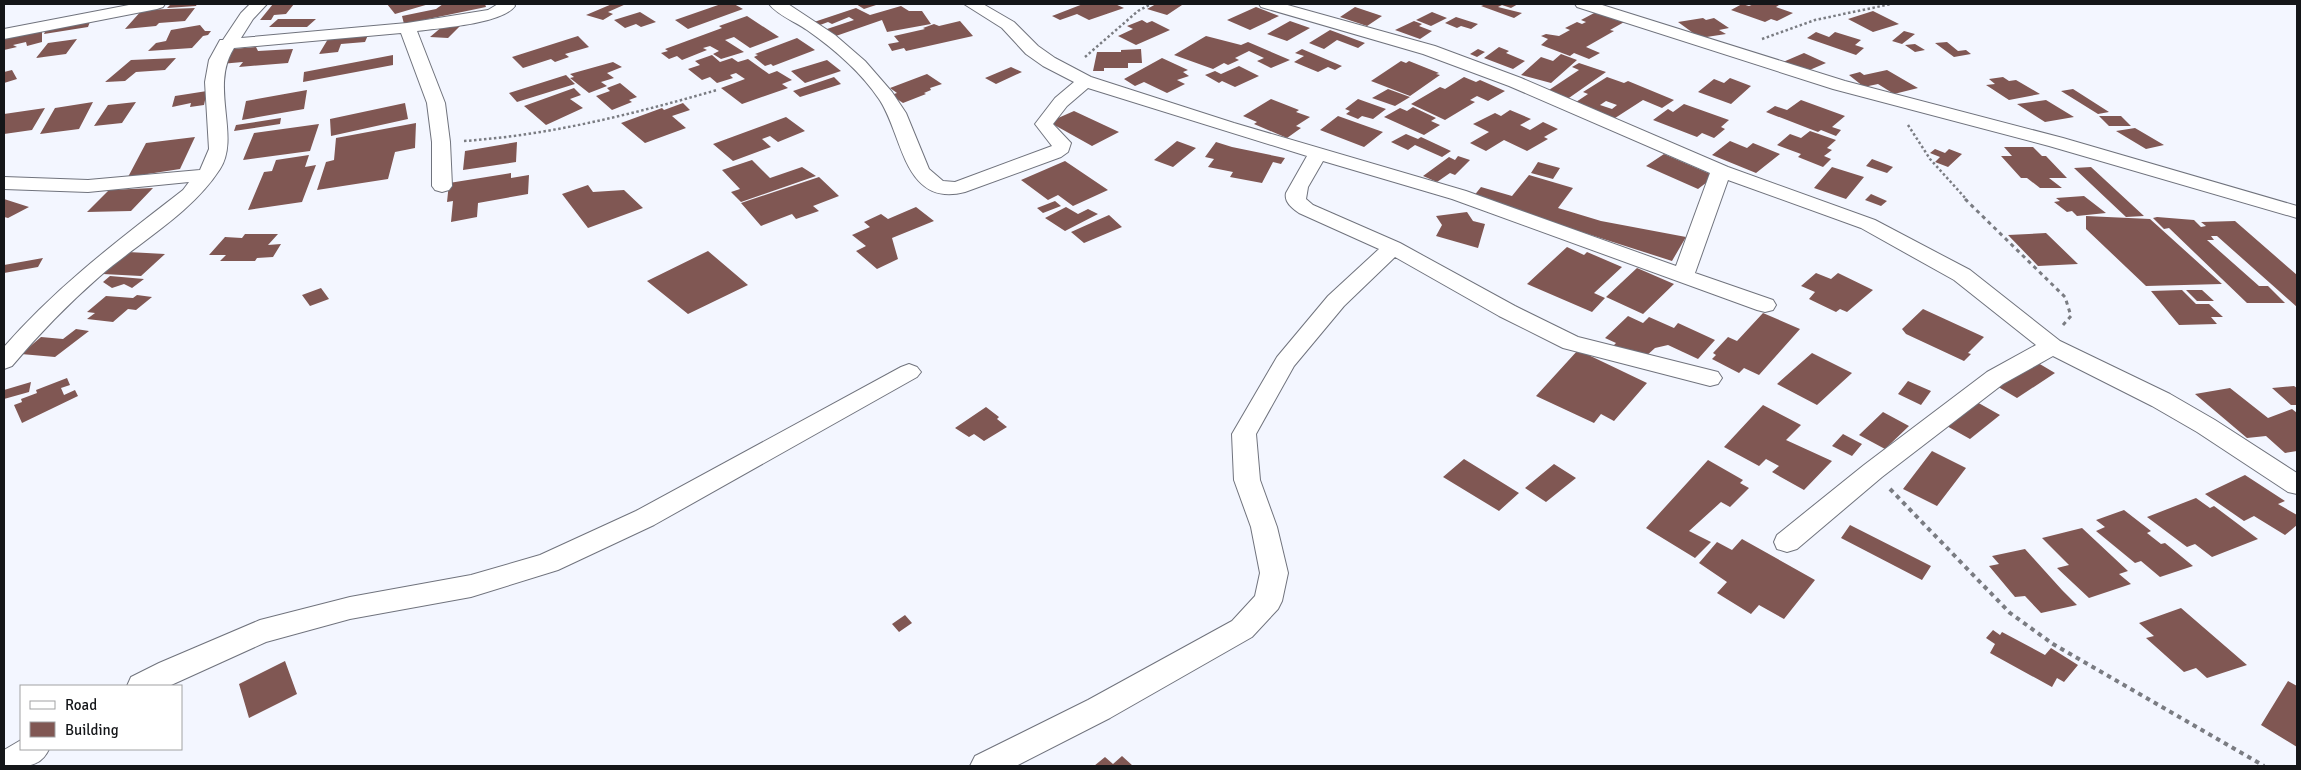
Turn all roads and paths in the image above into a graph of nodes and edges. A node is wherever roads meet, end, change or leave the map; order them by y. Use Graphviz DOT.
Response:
graph roads {
  1 [pos="157,4"];
  2 [pos="259,4"];
  3 [pos="506,4"];
  4 [pos="777,4"];
  5 [pos="972,4"];
  6 [pos="1151,4"];
  7 [pos="1267,4"];
  8 [pos="1583,4"];
  9 [pos="1890,4"];
  10 [pos="407,28"];
  11 [pos="4,34"];
  12 [pos="226,44"];
  13 [pos="1731,51"];
  14 [pos="1067,71"];
  15 [pos="1085,81"];
  16 [pos="717,90"];
  17 [pos="1887,98"];
  18 [pos="440,142"];
  19 [pos="1318,154"];
  20 [pos="1721,171"];
  21 [pos="206,175"];
  22 [pos="4,183"];
  23 [pos="442,186"];
  24 [pos="2297,212"];
  25 [pos="1393,247"];
  26 [pos="1683,277"];
  27 [pos="1765,305"];
  28 [pos="2046,341"];
  29 [pos="4,361"];
  30 [pos="909,372"];
  31 [pos="1710,378"];
  32 [pos="1873,470"];
  33 [pos="2297,485"];
  34 [pos="1787,542"];
  35 [pos="144,685"];
  36 [pos="31,750"];
  37 [pos="4,766"];
  38 [pos="986,766"];
  39 [pos="2264,766"];
  1 -- 11 [label="street"];
  2 -- 12 [label="street"];
  3 -- 10 [label="street"];
  4 -- 15 [label="street"];
  5 -- 14 [label="street"];
  6 -- 14 [label="path"];
  7 -- 20 [label="street"];
  8 -- 13 [label="street"];
  9 -- 13 [label="path"];
  10 -- 12 [label="street"];
  10 -- 18 [label="street"];
  12 -- 21 [label="street"];
  13 -- 17 [label="street"];
  14 -- 15 [label="street"];
  15 -- 19 [label="street"];
  16 -- 18 [label="path"];
  17 -- 24 [label="street"];
  17 -- 28 [label="path"];
  18 -- 23 [label="street"];
  19 -- 25 [label="street"];
  19 -- 26 [label="street"];
  20 -- 26 [label="street"];
  20 -- 28 [label="street"];
  21 -- 22 [label="street"];
  21 -- 29 [label="street"];
  25 -- 31 [label="street"];
  25 -- 38 [label="street"];
  26 -- 27 [label="street"];
  28 -- 32 [label="street"];
  28 -- 33 [label="street"];
  30 -- 35 [label="street"];
  32 -- 34 [label="street"];
  32 -- 39 [label="path"];
  36 -- 37 [label="street"];
}
